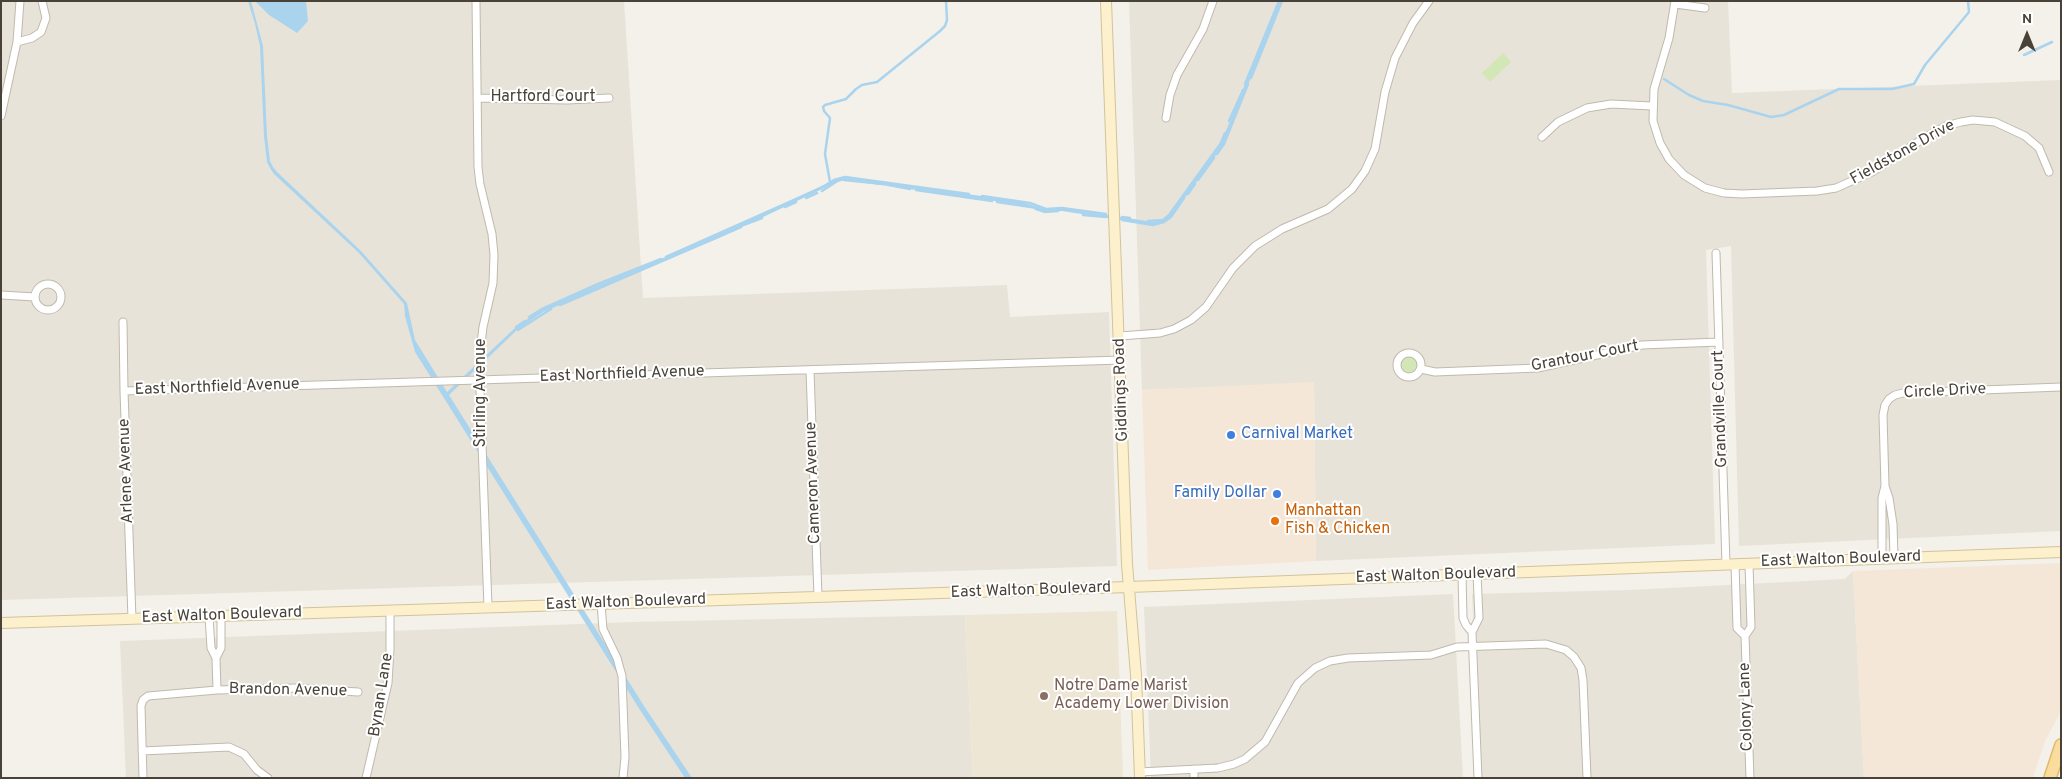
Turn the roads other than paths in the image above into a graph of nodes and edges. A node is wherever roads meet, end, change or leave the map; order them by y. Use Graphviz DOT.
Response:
graph roads {
  1 [pos="20,1"];
  2 [pos="42,1"];
  3 [pos="476,1"];
  4 [pos="1106,1"];
  5 [pos="1213,1"];
  6 [pos="1429,1"];
  7 [pos="1675,3"];
  8 [pos="1705,8"];
  9 [pos="17,42"];
  10 [pos="477,98"];
  11 [pos="610,98"];
  12 [pos="1652,106"];
  13 [pos="1,116"];
  14 [pos="1166,118"];
  15 [pos="1542,137"];
  16 [pos="2049,172"];
  17 [pos="1716,253"];
  18 [pos="1,295"];
  19 [pos="35,296"];
  20 [pos="123,322"];
  21 [pos="1120,336"];
  22 [pos="1719,342"];
  23 [pos="1121,360"];
  24 [pos="1421,369"];
  25 [pos="810,370"];
  26 [pos="480,380"];
  27 [pos="2061,387"];
  28 [pos="124,391"];
  29 [pos="1885,486"];
  30 [pos="1882,516"];
  31 [pos="1890,516"];
  32 [pos="2061,552"];
  33 [pos="1882,558"];
  34 [pos="1894,558"];
  35 [pos="1730,564"];
  36 [pos="1749,564"];
  37 [pos="1462,574"];
  38 [pos="1478,574"];
  39 [pos="1129,587"];
  40 [pos="818,597"];
  41 [pos="602,604"];
  42 [pos="488,608"];
  43 [pos="390,610"];
  44 [pos="209,616"];
  45 [pos="220,616"];
  46 [pos="132,619"];
  47 [pos="1,623"];
  48 [pos="1472,632"];
  49 [pos="1745,636"];
  50 [pos="1473,647"];
  51 [pos="216,658"];
  52 [pos="217,690"];
  53 [pos="358,692"];
  54 [pos="2061,745"];
  55 [pos="142,751"];
  56 [pos="1194,769"];
  57 [pos="1140,775"];
  58 [pos="143,778"];
  59 [pos="268,778"];
  60 [pos="366,778"];
  61 [pos="623,778"];
  62 [pos="1194,778"];
  63 [pos="1478,778"];
  64 [pos="1587,778"];
  65 [pos="1750,778"];
  66 [pos="2050,778"];
  1 -- 9 [label="street"];
  2 -- 9 [label="street"];
  3 -- 10 [label="street, Stirling Avenue"];
  4 -- 21 [label="main road, Giddings Road"];
  5 -- 14 [label="street"];
  6 -- 21 [label="street"];
  7 -- 8 [label="street"];
  7 -- 12 [label="street, Fieldstone Drive"];
  9 -- 13 [label="street"];
  10 -- 11 [label="street, Hartford Court"];
  10 -- 26 [label="street, Stirling Avenue"];
  12 -- 15 [label="street"];
  12 -- 16 [label="street, Fieldstone Drive"];
  17 -- 22 [label="street, Grandville Court"];
  18 -- 19 [label="street"];
  20 -- 28 [label="street, Arlene Avenue"];
  21 -- 23 [label="main road, Giddings Road"];
  22 -- 24 [label="street, Grantour Court"];
  22 -- 35 [label="street, Grandville Court"];
  23 -- 25 [label="street, East Northfield Avenue"];
  23 -- 39 [label="main road, Giddings Road"];
  25 -- 26 [label="street, East Northfield Avenue"];
  25 -- 40 [label="street, Cameron Avenue"];
  26 -- 28 [label="street, East Northfield Avenue"];
  26 -- 42 [label="street, Stirling Avenue"];
  27 -- 29 [label="street, Circle Drive"];
  28 -- 46 [label="street, Arlene Avenue"];
  29 -- 30 [label="street, Circle Drive"];
  29 -- 31 [label="street, Circle Drive"];
  30 -- 31 [label="street"];
  30 -- 33 [label="street, Circle Drive"];
  31 -- 34 [label="street, Circle Drive"];
  32 -- 34 [label="main road, East Walton Boulevard"];
  33 -- 34 [label="main road, East Walton Boulevard"];
  33 -- 36 [label="main road, East Walton Boulevard"];
  35 -- 36 [label="main road, East Walton Boulevard"];
  35 -- 38 [label="main road, East Walton Boulevard"];
  35 -- 49 [label="street, Colony Lane"];
  36 -- 49 [label="street, Colony Lane"];
  37 -- 38 [label="main road, East Walton Boulevard"];
  37 -- 39 [label="main road, East Walton Boulevard"];
  37 -- 48 [label="street"];
  38 -- 48 [label="street"];
  39 -- 40 [label="main road, East Walton Boulevard"];
  39 -- 57 [label="main road, Giddings Road"];
  40 -- 41 [label="main road, East Walton Boulevard"];
  41 -- 42 [label="main road, East Walton Boulevard"];
  41 -- 61 [label="street"];
  42 -- 43 [label="main road, East Walton Boulevard"];
  43 -- 45 [label="main road, East Walton Boulevard"];
  43 -- 60 [label="street, Bynan Lane"];
  44 -- 45 [label="main road, East Walton Boulevard"];
  44 -- 46 [label="main road, East Walton Boulevard"];
  44 -- 51 [label="street"];
  45 -- 51 [label="street"];
  46 -- 47 [label="main road, East Walton Boulevard"];
  48 -- 50 [label="street"];
  49 -- 65 [label="street, Colony Lane"];
  50 -- 56 [label="street"];
  50 -- 63 [label="street"];
  50 -- 64 [label="street"];
  51 -- 52 [label="street"];
  52 -- 53 [label="street, Brandon Avenue"];
  52 -- 55 [label="street, Brandon Avenue"];
  54 -- 66 [label="main road"];
  55 -- 58 [label="street"];
  55 -- 59 [label="street"];
  56 -- 57 [label="street"];
  56 -- 62 [label="street"];
}
